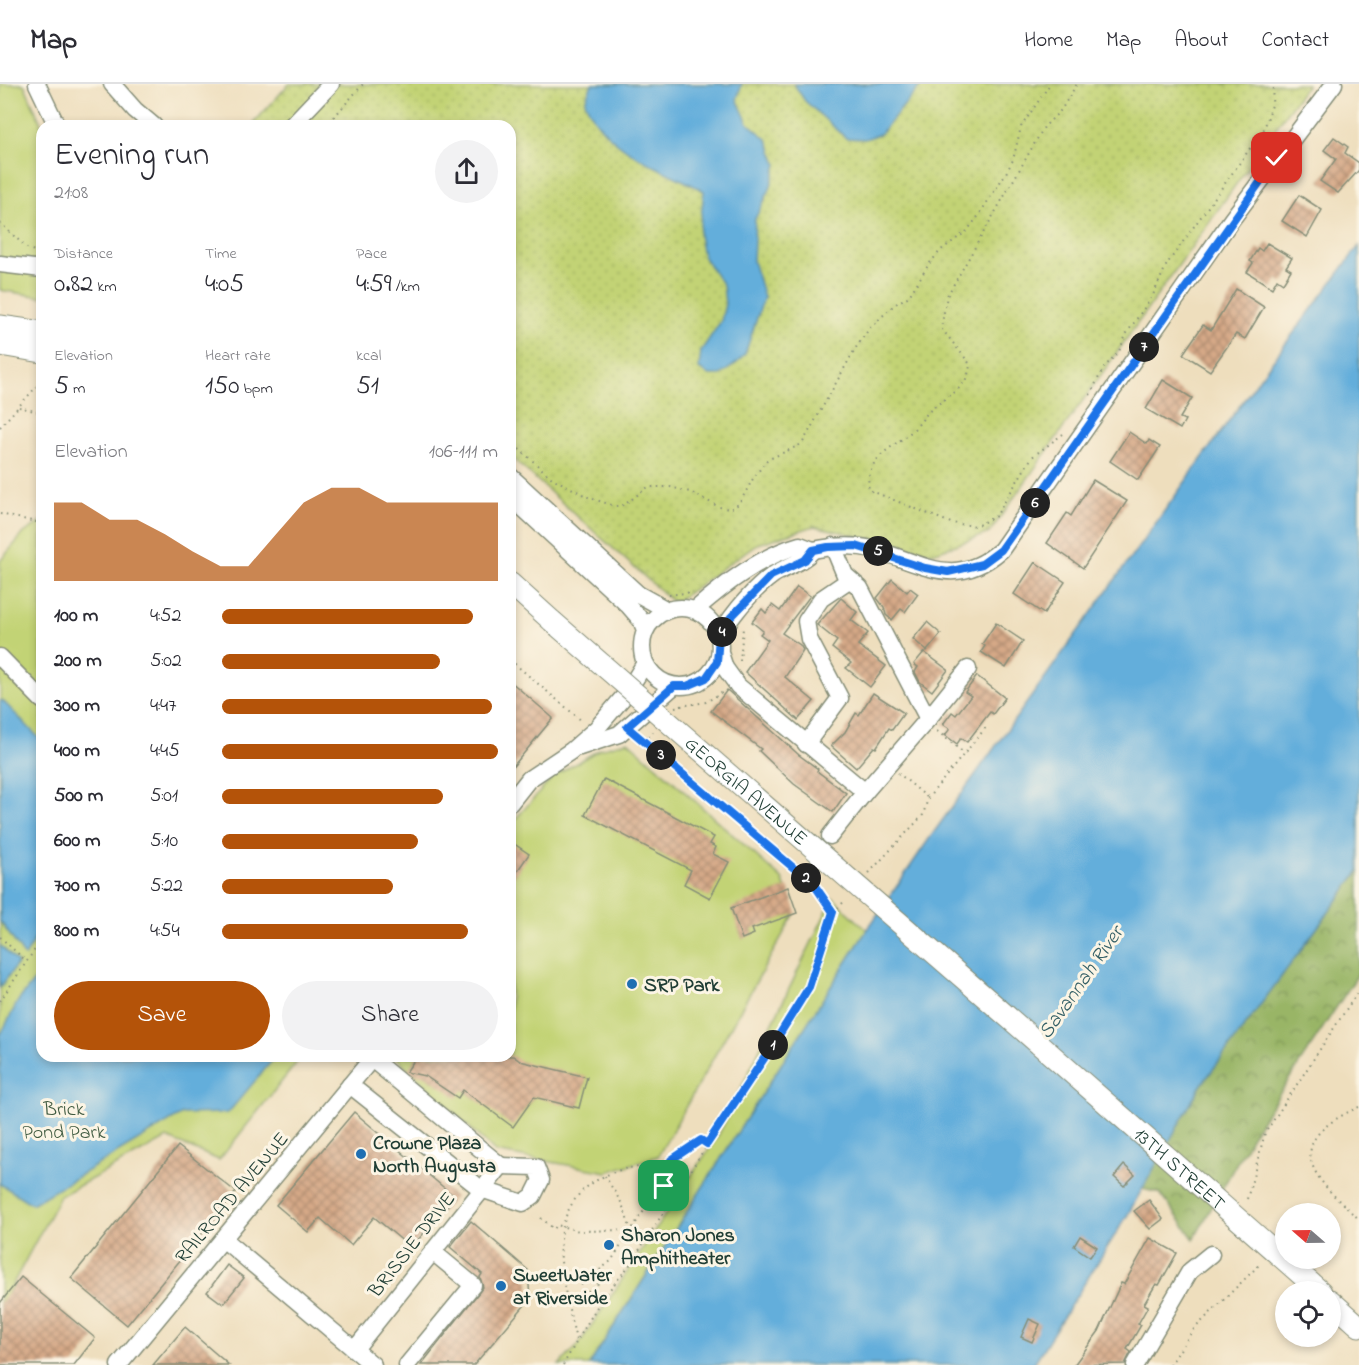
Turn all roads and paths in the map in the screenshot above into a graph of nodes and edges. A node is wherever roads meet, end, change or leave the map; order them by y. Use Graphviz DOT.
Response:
graph roads {
  1 [pos="37,84"];
  2 [pos="112,84"];
  3 [pos="331,84"];
  4 [pos="363,84"];
  5 [pos="1050,84"];
  6 [pos="1077,84"];
  7 [pos="1273,84"];
  8 [pos="1335,84"];
  9 [pos="54,120"];
  10 [pos="147,120"];
  11 [pos="297,120"];
  12 [pos="331,120"];
  13 [pos="0,223"];
  14 [pos="36,252"];
  15 [pos="0,264"];
  16 [pos="36,268"];
  17 [pos="0,326"];
  18 [pos="36,331"];
  19 [pos="0,345"];
  20 [pos="36,350"];
  21 [pos="36,387"];
  22 [pos="1086,403"];
  23 [pos="18,407"];
  24 [pos="36,412"];
  25 [pos="0,427"];
  26 [pos="1067,428"];
  27 [pos="516,446"];
  28 [pos="516,482"];
  29 [pos="516,502"];
  30 [pos="0,514"];
  31 [pos="36,523"];
  32 [pos="833,546"];
  33 [pos="813,550"];
  34 [pos="849,580"];
  35 [pos="516,588"];
  36 [pos="699,592"];
  37 [pos="666,603"];
  38 [pos="695,610"];
  39 [pos="645,630"];
  40 [pos="719,644"];
  41 [pos="0,657"];
  42 [pos="645,663"];
  43 [pos="516,665"];
  44 [pos="968,669"];
  45 [pos="697,683"];
  46 [pos="674,686"];
  47 [pos="738,686"];
  48 [pos="36,694"];
  49 [pos="582,721"];
  50 [pos="931,724"];
  51 [pos="987,726"];
  52 [pos="627,727"];
  53 [pos="806,744"];
  54 [pos="571,751"];
  55 [pos="965,754"];
  56 [pos="897,772"];
  57 [pos="865,792"];
  58 [pos="516,795"];
  59 [pos="928,798"];
  60 [pos="830,836"];
  61 [pos="867,875"];
  62 [pos="846,900"];
  63 [pos="833,912"];
  64 [pos="0,937"];
  65 [pos="36,947"];
  66 [pos="26,961"];
  67 [pos="1359,990"];
  68 [pos="0,1001"];
  69 [pos="1039,1044"];
  70 [pos="370,1062"];
  71 [pos="379,1062"];
  72 [pos="350,1085"];
  73 [pos="1359,1107"];
  74 [pos="707,1144"];
  75 [pos="671,1160"];
  76 [pos="501,1166"];
  77 [pos="605,1176"];
  78 [pos="658,1178"];
  79 [pos="481,1190"];
  80 [pos="654,1191"];
  81 [pos="1247,1199"];
  82 [pos="541,1218"];
  83 [pos="1359,1219"];
  84 [pos="564,1226"];
  85 [pos="631,1230"];
  86 [pos="646,1238"];
  87 [pos="223,1239"];
  88 [pos="433,1252"];
  89 [pos="1211,1254"];
  90 [pos="1259,1265"];
  91 [pos="596,1273"];
  92 [pos="1309,1281"];
  93 [pos="581,1285"];
  94 [pos="567,1303"];
  95 [pos="1341,1310"];
  96 [pos="1359,1326"];
  97 [pos="576,1340"];
  98 [pos="355,1349"];
  99 [pos="119,1365"];
  100 [pos="373,1365"];
  101 [pos="407,1365"];
  102 [pos="563,1365"];
  103 [pos="1135,1365"];
  104 [pos="1170,1365"];
  1 -- 9 [label="street"];
  2 -- 10 [label="street"];
  3 -- 11 [label="street"];
  4 -- 12 [label="path"];
  5 -- 27 [label="path"];
  6 -- 26 [label="path"];
  7 -- 22 [label="path"];
  8 -- 32 [label="street"];
  13 -- 14 [label="path"];
  15 -- 16 [label="street"];
  17 -- 18 [label="main road"];
  19 -- 20 [label="main road"];
  21 -- 23 [label="path"];
  23 -- 24 [label="path"];
  23 -- 25 [label="path"];
  28 -- 37 [label="street"];
  29 -- 39 [label="street"];
  30 -- 31 [label="path"];
  32 -- 33 [label="street"];
  32 -- 34 [label="street"];
  33 -- 38 [label="street"];
  33 -- 40 [label="street"];
  34 -- 50 [label="street"];
  34 -- 53 [label="street"];
  35 -- 69 [label="main road, GEORGIA AVENUE, bridge"];
  36 -- 37 [label="path"];
  37 -- 38 [label="street"];
  37 -- 39 [label="street"];
  38 -- 40 [label="street"];
  39 -- 42 [label="street"];
  40 -- 45 [label="street"];
  40 -- 47 [label="street"];
  41 -- 48 [label="street"];
  42 -- 46 [label="street"];
  42 -- 54 [label="street"];
  43 -- 49 [label="path"];
  44 -- 50 [label="street"];
  45 -- 46 [label="street"];
  45 -- 47 [label="street"];
  46 -- 52 [label="street"];
  47 -- 53 [label="street"];
  50 -- 55 [label="path"];
  50 -- 57 [label="street"];
  51 -- 55 [label="path"];
  52 -- 54 [label="street"];
  52 -- 63 [label="path"];
  53 -- 57 [label="street"];
  54 -- 58 [label="street"];
  55 -- 59 [label="path"];
  56 -- 59 [label="path"];
  57 -- 60 [label="street"];
  59 -- 61 [label="path"];
  62 -- 63 [label="path"];
  63 -- 74 [label="path"];
  64 -- 66 [label="path"];
  65 -- 66 [label="path"];
  66 -- 68 [label="path"];
  67 -- 81 [label="path"];
  69 -- 92 [label="main road, 13TH STREET"];
  70 -- 72 [label="street, RAILROAD AVENUE"];
  71 -- 76 [label="street"];
  72 -- 79 [label="street"];
  72 -- 87 [label="street, RAILROAD AVENUE"];
  73 -- 83 [label="path"];
  74 -- 75 [label="path"];
  74 -- 86 [label="path"];
  75 -- 77 [label="path"];
  75 -- 80 [label="path"];
  76 -- 79 [label="street, BRISSIE DRIVE"];
  76 -- 79 [label="street"];
  77 -- 84 [label="path"];
  77 -- 85 [label="path"];
  78 -- 80 [label="path"];
  79 -- 88 [label="street, BRISSIE DRIVE"];
  80 -- 85 [label="path"];
  82 -- 84 [label="path"];
  84 -- 85 [label="path"];
  84 -- 94 [label="path"];
  85 -- 86 [label="path"];
  85 -- 91 [label="path"];
  86 -- 97 [label="path"];
  87 -- 98 [label="street"];
  87 -- 99 [label="street, RAILROAD AVENUE"];
  88 -- 98 [label="street, BRISSIE DRIVE"];
  88 -- 101 [label="street"];
  89 -- 103 [label="street"];
  90 -- 104 [label="path"];
  91 -- 93 [label="path"];
  91 -- 94 [label="path"];
  94 -- 97 [label="path"];
  95 -- 96 [label="main road"];
  97 -- 102 [label="path"];
  98 -- 100 [label="street"];
}
